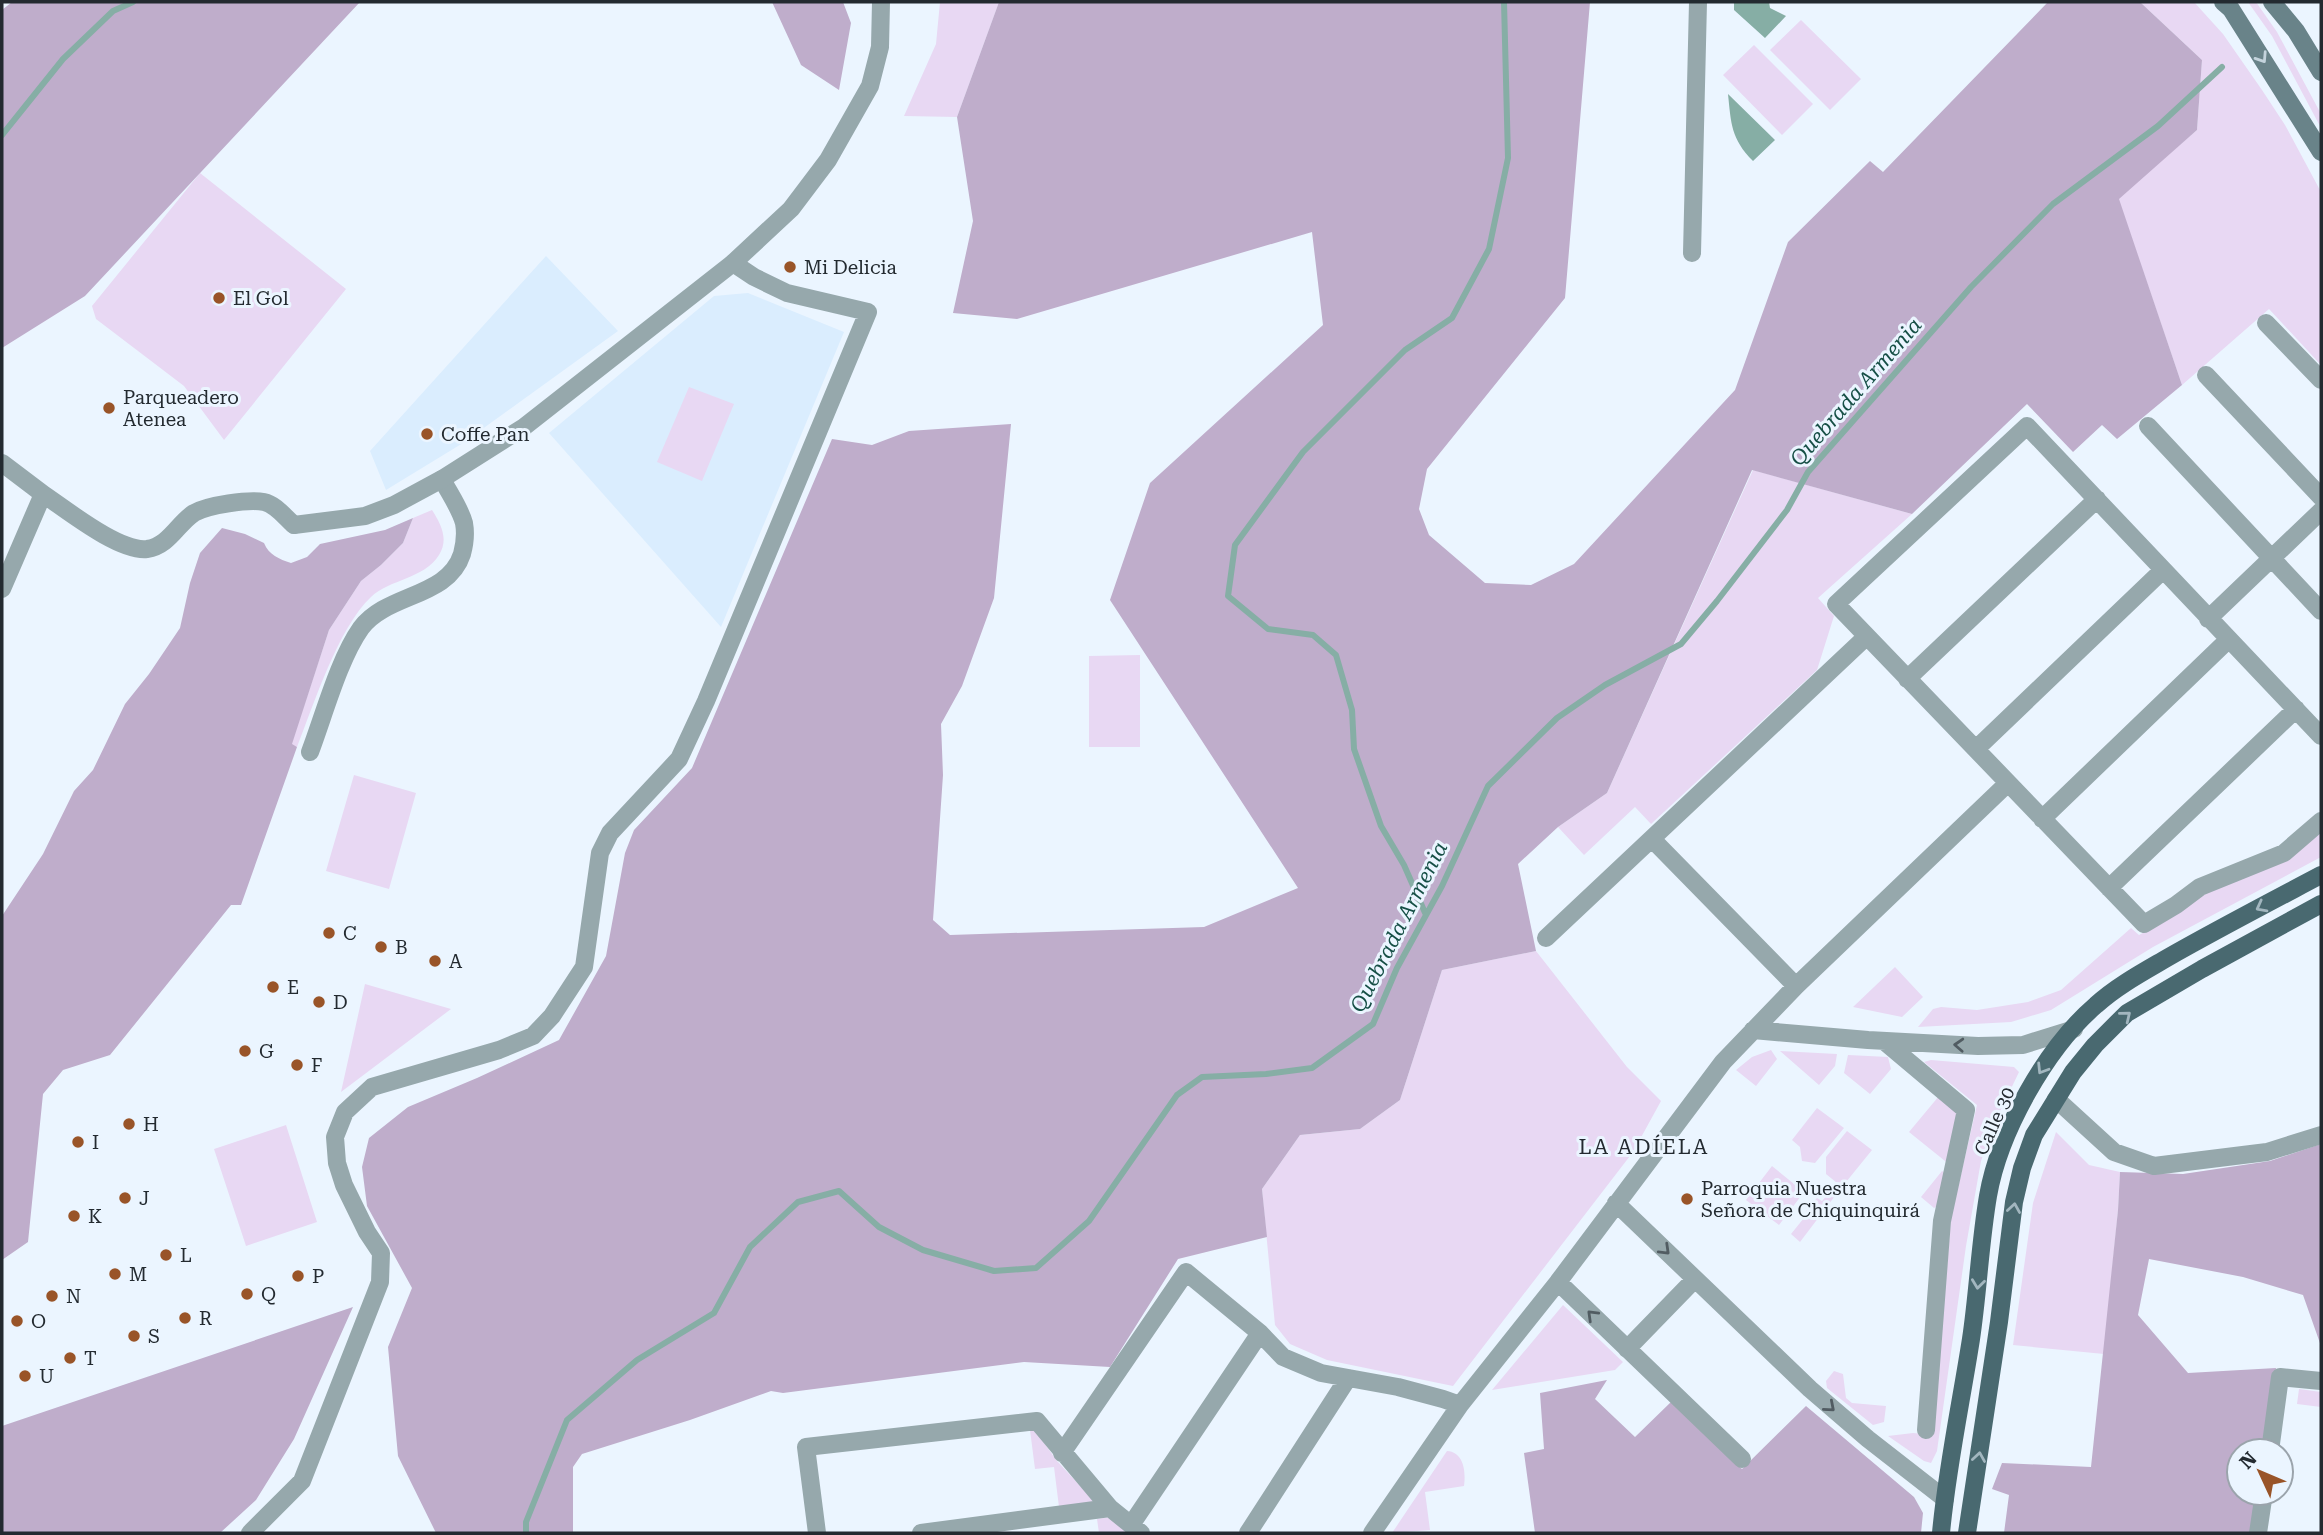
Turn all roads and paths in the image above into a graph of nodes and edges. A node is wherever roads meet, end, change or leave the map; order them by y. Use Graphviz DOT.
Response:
graph roads {
  1 [pos="881,2"];
  2 [pos="1698,2"];
  3 [pos="2223,2"];
  4 [pos="2272,2"];
  5 [pos="2321,72"];
  6 [pos="2321,152"];
  7 [pos="1692,253"];
  8 [pos="733,263"];
  9 [pos="2266,323"];
  10 [pos="2206,375"];
  11 [pos="2321,380"];
  12 [pos="2148,426"];
  13 [pos="2,463"];
  14 [pos="442,479"];
  15 [pos="43,494"];
  16 [pos="2321,497"];
  17 [pos="2097,499"];
  18 [pos="2321,511"];
  19 [pos="2272,558"];
  20 [pos="2163,570"];
  21 [pos="2,589"];
  22 [pos="2321,611"];
  23 [pos="2208,619"];
  24 [pos="1866,636"];
  25 [pos="2228,640"];
  26 [pos="1907,679"];
  27 [pos="2296,709"];
  28 [pos="2321,736"];
  29 [pos="1976,749"];
  30 [pos="310,752"];
  31 [pos="2008,783"];
  32 [pos="2042,819"];
  33 [pos="2321,821"];
  34 [pos="1652,839"];
  35 [pos="2321,875"];
  36 [pos="2109,888"];
  37 [pos="2321,904"];
  38 [pos="1546,939"];
  39 [pos="1796,986"];
  40 [pos="2074,1029"];
  41 [pos="1753,1030"];
  42 [pos="1884,1041"];
  43 [pos="2056,1099"];
  44 [pos="2321,1135"];
  45 [pos="1616,1203"];
  46 [pos="1695,1279"];
  47 [pos="1558,1282"];
  48 [pos="1261,1333"];
  49 [pos="1627,1349"];
  50 [pos="1348,1378"];
  51 [pos="2321,1381"];
  52 [pos="1460,1405"];
  53 [pos="1926,1430"];
  54 [pos="2272,1437"];
  55 [pos="1062,1453"];
  56 [pos="1742,1459"];
  57 [pos="1945,1499"];
  58 [pos="2262,1507"];
  59 [pos="1110,1508"];
  60 [pos="1136,1529"];
  61 [pos="250,1533"];
  62 [pos="817,1533"];
  63 [pos="921,1533"];
  64 [pos="1248,1533"];
  65 [pos="1372,1533"];
  66 [pos="1941,1533"];
  67 [pos="1967,1533"];
  68 [pos="2258,1533"];
  1 -- 8 [label="street"];
  2 -- 7 [label="street"];
  3 -- 6 [label="main road, one-way"];
  4 -- 5 [label="main road"];
  8 -- 14 [label="street"];
  8 -- 61 [label="street"];
  9 -- 11 [label="street"];
  10 -- 16 [label="street"];
  12 -- 19 [label="street"];
  13 -- 15 [label="street"];
  14 -- 15 [label="street"];
  14 -- 30 [label="street"];
  15 -- 21 [label="street"];
  17 -- 20 [label="street"];
  17 -- 24 [label="street"];
  17 -- 26 [label="street"];
  18 -- 19 [label="street"];
  19 -- 22 [label="street"];
  19 -- 23 [label="street"];
  20 -- 23 [label="street"];
  20 -- 29 [label="street"];
  23 -- 25 [label="street"];
  24 -- 26 [label="street"];
  24 -- 34 [label="street"];
  25 -- 27 [label="street"];
  25 -- 32 [label="street"];
  26 -- 29 [label="street"];
  27 -- 28 [label="street"];
  27 -- 36 [label="street"];
  29 -- 31 [label="street"];
  31 -- 32 [label="street"];
  31 -- 39 [label="street"];
  32 -- 36 [label="street"];
  33 -- 36 [label="street"];
  34 -- 38 [label="street"];
  34 -- 39 [label="street"];
  35 -- 40 [label="main road, Calle 30, one-way"];
  43 -- 37 [label="main road, one-way"];
  39 -- 41 [label="street"];
  40 -- 42 [label="street, one-way"];
  40 -- 57 [label="main road, Calle 30, one-way"];
  41 -- 42 [label="street"];
  41 -- 45 [label="street"];
  42 -- 53 [label="street"];
  43 -- 44 [label="street"];
  67 -- 43 [label="main road, one-way"];
  45 -- 46 [label="street, one-way"];
  45 -- 47 [label="street"];
  46 -- 49 [label="street"];
  46 -- 57 [label="street, one-way"];
  49 -- 47 [label="street, one-way"];
  47 -- 52 [label="street"];
  48 -- 50 [label="street"];
  48 -- 55 [label="street"];
  48 -- 60 [label="street"];
  49 -- 56 [label="street"];
  50 -- 52 [label="street"];
  50 -- 64 [label="street"];
  51 -- 54 [label="street"];
  52 -- 65 [label="street"];
  55 -- 59 [label="street"];
  55 -- 62 [label="street"];
  57 -- 66 [label="main road, Calle 30"];
  58 -- 68 [label="street"];
  59 -- 60 [label="street"];
  59 -- 63 [label="street"];
}
